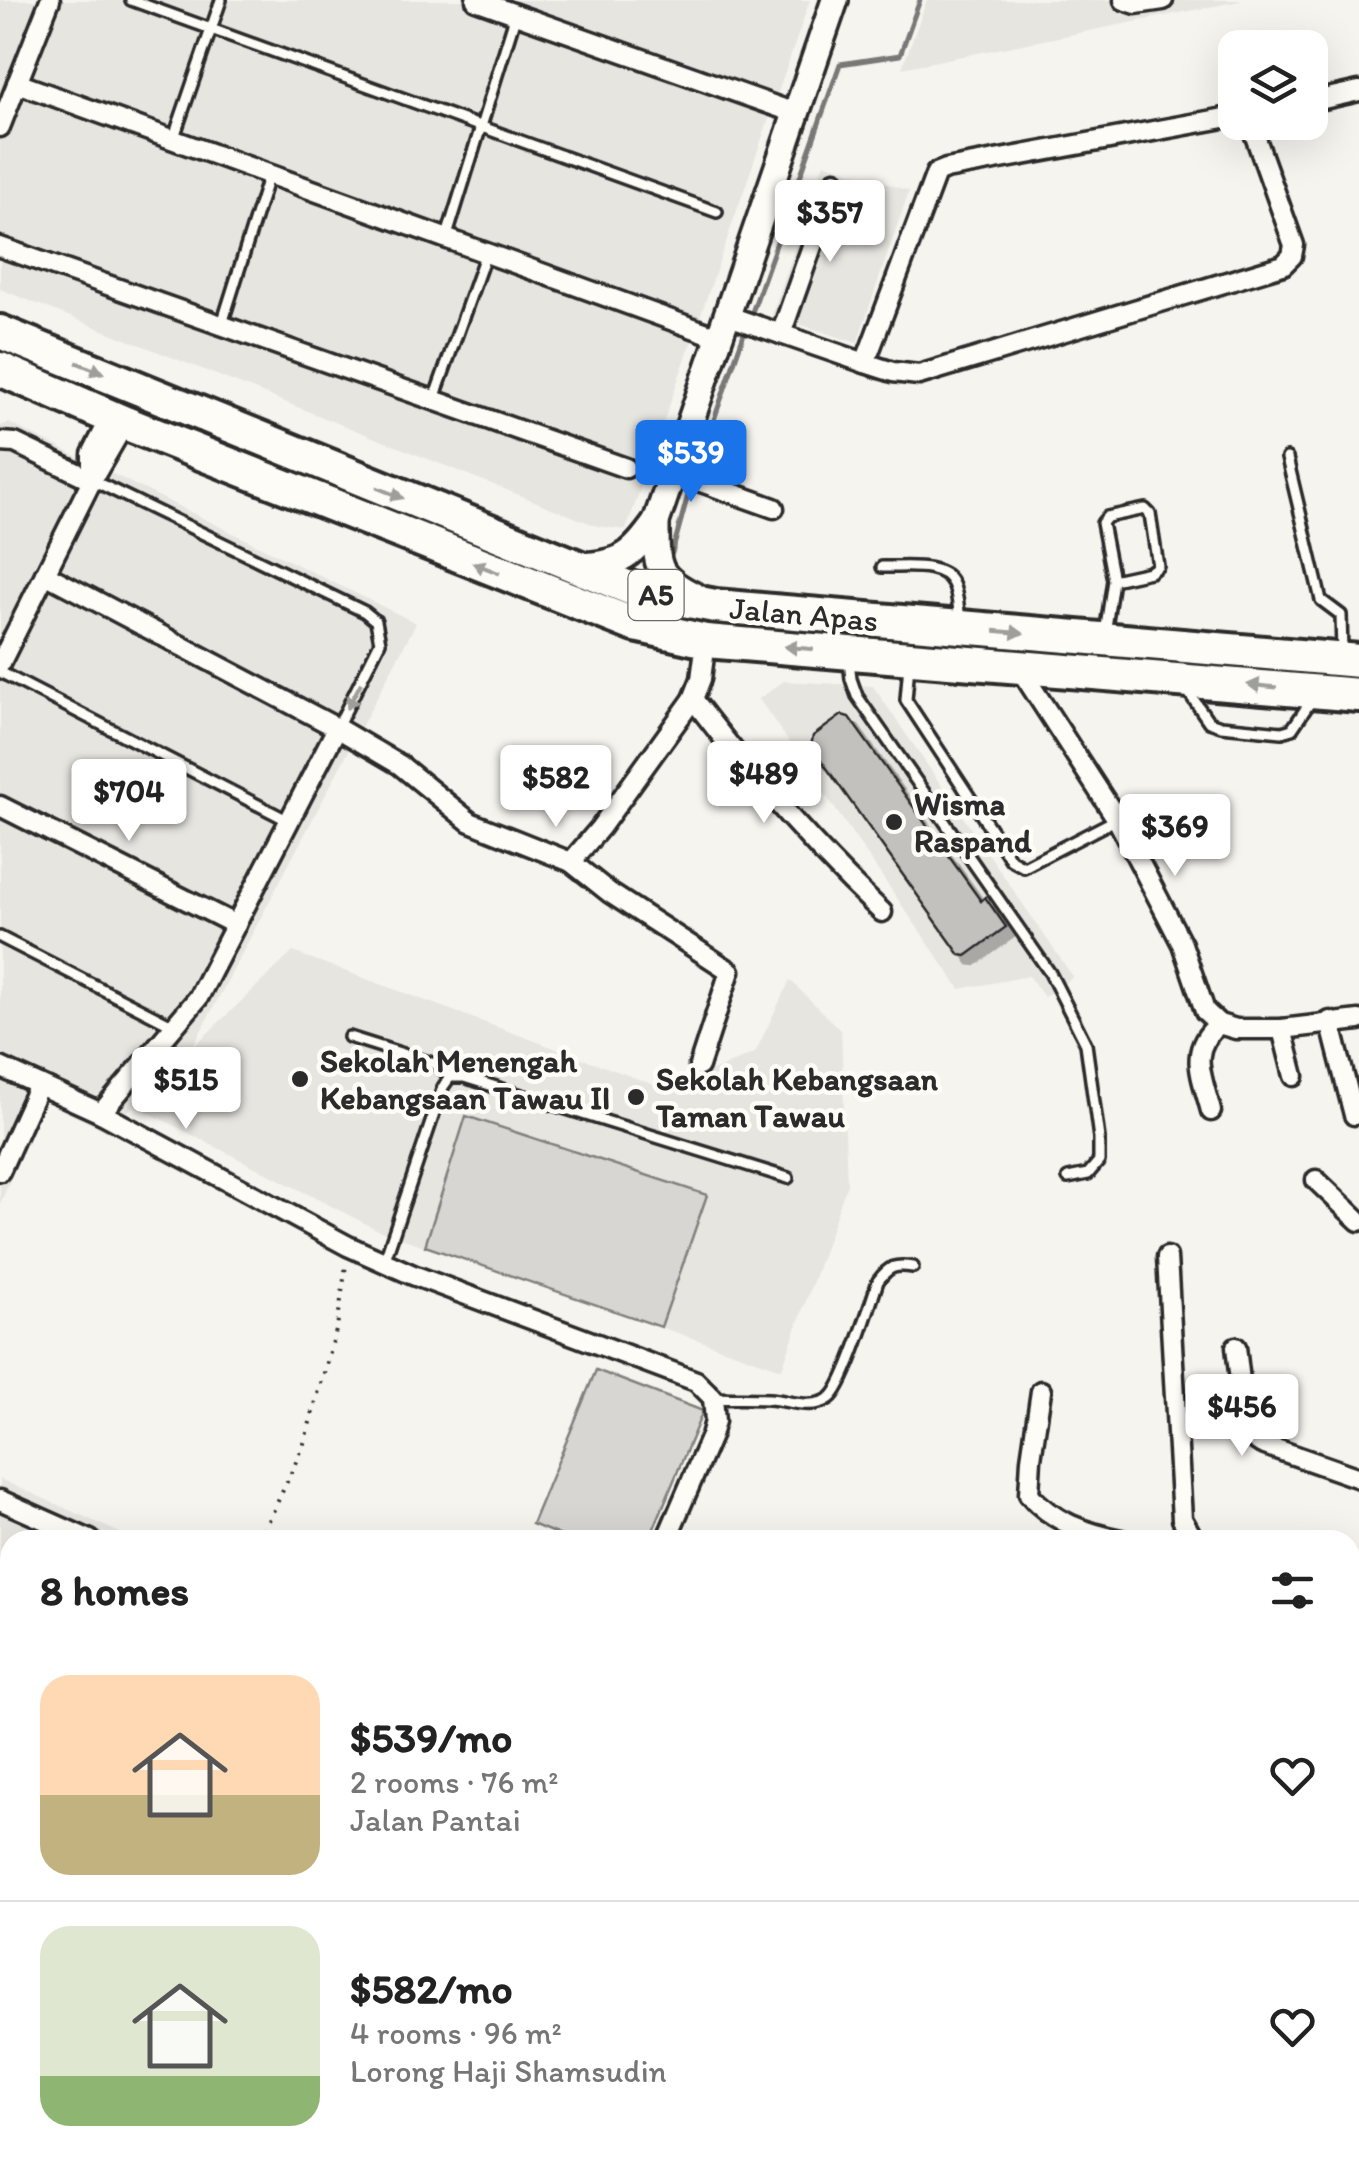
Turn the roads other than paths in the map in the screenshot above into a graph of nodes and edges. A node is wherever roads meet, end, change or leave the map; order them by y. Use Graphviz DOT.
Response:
graph roads {
  1 [pos="50,0"];
  2 [pos="131,0"];
  3 [pos="221,0"];
  4 [pos="476,0"];
  5 [pos="834,0"];
  6 [pos="1124,0"];
  7 [pos="1164,0"];
  8 [pos="523,10"];
  9 [pos="211,29"];
  10 [pos="17,83"];
  11 [pos="1359,91"];
  12 [pos="1328,98"];
  13 [pos="796,113"];
  14 [pos="1218,119"];
  15 [pos="0,127"];
  16 [pos="481,127"];
  17 [pos="173,140"];
  18 [pos="1256,140"];
  19 [pos="269,174"];
  20 [pos="834,180"];
  21 [pos="717,212"];
  22 [pos="446,238"];
  23 [pos="0,247"];
  24 [pos="486,253"];
  25 [pos="222,324"];
  26 [pos="727,324"];
  27 [pos="774,331"];
  28 [pos="0,332"];
  29 [pos="865,362"];
  30 [pos="0,369"];
  31 [pos="138,388"];
  32 [pos="0,389"];
  33 [pos="47,389"];
  34 [pos="434,400"];
  35 [pos="118,420"];
  36 [pos="0,442"];
  37 [pos="1287,458"];
  38 [pos="626,468"];
  39 [pos="679,474"];
  40 [pos="92,480"];
  41 [pos="278,483"];
  42 [pos="774,508"];
  43 [pos="656,522"];
  44 [pos="572,566"];
  45 [pos="882,568"];
  46 [pos="45,574"];
  47 [pos="1113,580"];
  48 [pos="715,606"];
  49 [pos="962,628"];
  50 [pos="706,640"];
  51 [pos="1104,640"];
  52 [pos="849,652"];
  53 [pos="910,656"];
  54 [pos="1350,661"];
  55 [pos="0,664"];
  56 [pos="1018,666"];
  57 [pos="0,672"];
  58 [pos="1359,695"];
  59 [pos="693,699"];
  60 [pos="337,728"];
  61 [pos="0,806"];
  62 [pos="1116,819"];
  63 [pos="290,821"];
  64 [pos="571,862"];
  65 [pos="882,912"];
  66 [pos="236,925"];
  67 [pos="0,938"];
  68 [pos="1359,1020"];
  69 [pos="1330,1021"];
  70 [pos="1219,1024"];
  71 [pos="176,1026"];
  72 [pos="1282,1029"];
  73 [pos="349,1037"];
  74 [pos="699,1066"];
  75 [pos="0,1067"];
  76 [pos="1294,1076"];
  77 [pos="450,1077"];
  78 [pos="39,1085"];
  79 [pos="1211,1111"];
  80 [pos="102,1113"];
  81 [pos="1354,1116"];
  82 [pos="0,1171"];
  83 [pos="788,1178"];
  84 [pos="1068,1178"];
  85 [pos="1316,1180"];
  86 [pos="1359,1221"];
  87 [pos="1167,1257"];
  88 [pos="384,1262"];
  89 [pos="913,1267"];
  90 [pos="1236,1347"];
  91 [pos="1041,1391"];
  92 [pos="713,1398"];
  93 [pos="1359,1478"];
  94 [pos="0,1500"];
  95 [pos="68,1530"];
  96 [pos="670,1530"];
  97 [pos="1084,1530"];
  98 [pos="1188,1530"];
  1 -- 10 [label="street"];
  2 -- 9 [label="lane"];
  3 -- 9 [label="lane"];
  4 -- 8 [label="street"];
  5 -- 13 [label="street"];
  6 -- 7 [label="street"];
  8 -- 13 [label="street"];
  8 -- 16 [label="lane"];
  9 -- 16 [label="lane"];
  9 -- 17 [label="lane"];
  10 -- 15 [label="street"];
  10 -- 17 [label="street"];
  11 -- 12 [label="street"];
  13 -- 26 [label="street"];
  14 -- 29 [label="street"];
  16 -- 21 [label="lane"];
  16 -- 22 [label="lane"];
  17 -- 19 [label="street"];
  18 -- 29 [label="street"];
  19 -- 22 [label="street"];
  19 -- 25 [label="lane"];
  20 -- 27 [label="street"];
  22 -- 24 [label="street"];
  23 -- 25 [label="street"];
  24 -- 26 [label="street"];
  24 -- 34 [label="lane"];
  25 -- 34 [label="street"];
  26 -- 27 [label="street"];
  26 -- 39 [label="street"];
  27 -- 29 [label="street"];
  28 -- 31 [label="highway, Jalan Apas / A5, one-way"];
  30 -- 33 [label="highway, Jalan Apas / A5"];
  31 -- 41 [label="highway"];
  31 -- 44 [label="highway, Jalan Apas / A5, one-way"];
  32 -- 33 [label="highway"];
  33 -- 35 [label="highway, Jalan Apas / A5"];
  34 -- 38 [label="street"];
  35 -- 40 [label="street"];
  35 -- 41 [label="highway, Jalan Apas / A5"];
  36 -- 40 [label="street"];
  37 -- 54 [label="lane"];
  39 -- 42 [label="street"];
  39 -- 43 [label="street"];
  40 -- 46 [label="street"];
  40 -- 60 [label="lane, one-way"];
  50 -- 41 [label="highway, Jalan Apas / A5, one-way"];
  43 -- 44 [label="street"];
  43 -- 48 [label="street"];
  44 -- 48 [label="highway, Jalan Apas / A5"];
  45 -- 49 [label="lane"];
  46 -- 55 [label="street"];
  46 -- 60 [label="street"];
  47 -- 47 [label="lane"];
  47 -- 51 [label="lane"];
  48 -- 49 [label="highway, Jalan Apas / A5"];
  49 -- 51 [label="highway, Jalan Apas / A5, one-way"];
  52 -- 50 [label="highway, Jalan Apas / A5, one-way"];
  50 -- 59 [label="street"];
  51 -- 54 [label="highway, Jalan Apas / A5"];
  52 -- 53 [label="highway, Jalan Apas / A5"];
  52 -- 84 [label="lane"];
  53 -- 56 [label="highway, Jalan Apas / A5"];
  53 -- 62 [label="lane"];
  58 -- 56 [label="highway, Jalan Apas / A5, one-way"];
  56 -- 62 [label="street"];
  57 -- 63 [label="lane"];
  59 -- 64 [label="street"];
  59 -- 65 [label="street"];
  60 -- 63 [label="street"];
  60 -- 64 [label="street"];
  61 -- 66 [label="street"];
  62 -- 70 [label="street"];
  63 -- 66 [label="street"];
  64 -- 74 [label="street"];
  66 -- 71 [label="street"];
  67 -- 71 [label="lane"];
  68 -- 69 [label="street"];
  69 -- 72 [label="street"];
  69 -- 81 [label="street"];
  70 -- 72 [label="street"];
  70 -- 79 [label="street"];
  71 -- 80 [label="street"];
  72 -- 76 [label="street"];
  73 -- 77 [label="lane"];
  75 -- 78 [label="street"];
  77 -- 83 [label="lane"];
  77 -- 88 [label="lane"];
  78 -- 80 [label="street"];
  78 -- 82 [label="street"];
  80 -- 88 [label="street"];
  85 -- 86 [label="street"];
  87 -- 98 [label="street"];
  88 -- 92 [label="street"];
  89 -- 92 [label="lane"];
  90 -- 93 [label="street"];
  91 -- 97 [label="street"];
  92 -- 96 [label="street"];
  94 -- 95 [label="street"];
}
